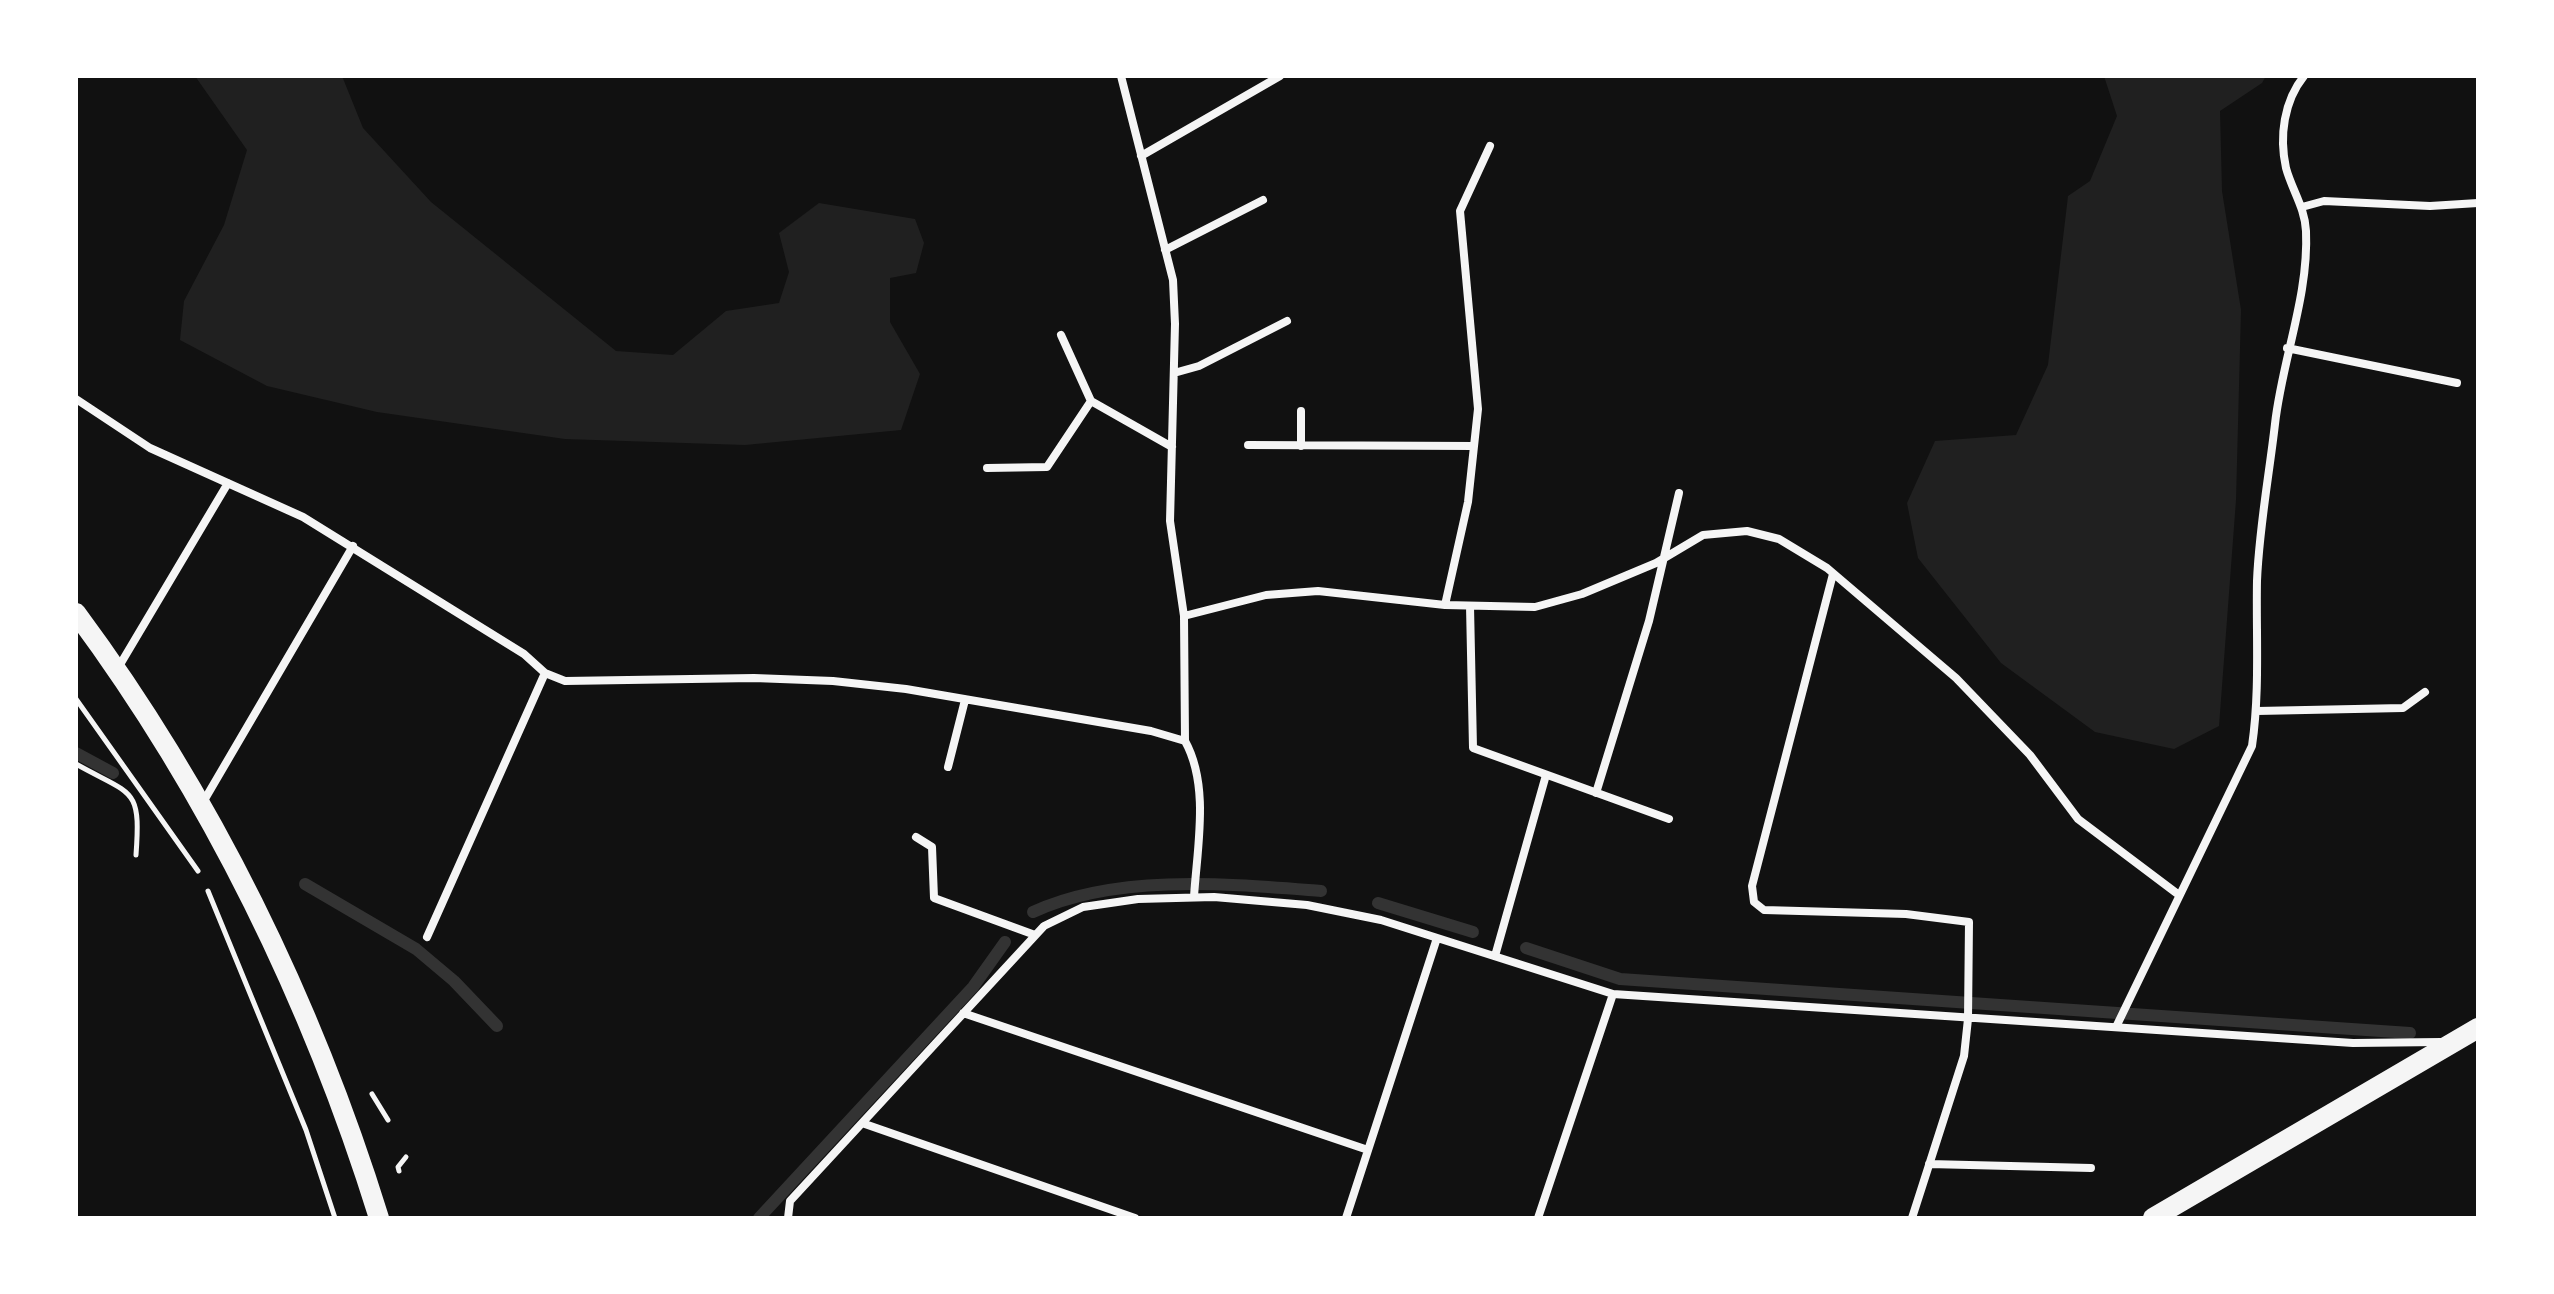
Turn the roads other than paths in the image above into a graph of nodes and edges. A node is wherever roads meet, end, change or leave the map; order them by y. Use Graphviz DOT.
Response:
graph roads {
  1 [pos="1121,76"];
  2 [pos="1280,76"];
  3 [pos="2304,76"];
  4 [pos="1490,146"];
  5 [pos="1141,156"];
  6 [pos="1263,200"];
  7 [pos="2478,203"];
  8 [pos="2302,207"];
  9 [pos="1165,250"];
  10 [pos="1287,321"];
  11 [pos="1061,335"];
  12 [pos="2287,348"];
  13 [pos="1174,373"];
  14 [pos="2457,383"];
  15 [pos="76,399"];
  16 [pos="1091,401"];
  17 [pos="1301,411"];
  18 [pos="1248,445"];
  19 [pos="1301,446"];
  20 [pos="1474,446"];
  21 [pos="1172,447"];
  22 [pos="987,468"];
  23 [pos="228,483"];
  24 [pos="1679,493"];
  25 [pos="353,546"];
  26 [pos="1663,558"];
  27 [pos="1833,574"];
  28 [pos="1445,605"];
  29 [pos="1470,606"];
  30 [pos="76,613"];
  31 [pos="1184,616"];
  32 [pos="117,668"];
  33 [pos="545,673"];
  34 [pos="2425,692"];
  35 [pos="965,700"];
  36 [pos="2257,711"];
  37 [pos="1185,741"];
  38 [pos="948,767"];
  39 [pos="1546,775"];
  40 [pos="1596,793"];
  41 [pos="201,807"];
  42 [pos="1669,819"];
  43 [pos="916,837"];
  44 [pos="2179,895"];
  45 [pos="1194,897"];
  46 [pos="1035,935"];
  47 [pos="427,937"];
  48 [pos="1437,938"];
  49 [pos="1495,956"];
  50 [pos="1613,994"];
  51 [pos="963,1013"];
  52 [pos="1968,1019"];
  53 [pos="2117,1025"];
  54 [pos="2478,1028"];
  55 [pos="2478,1040"];
  56 [pos="2455,1042"];
  57 [pos="862,1123"];
  58 [pos="1368,1150"];
  59 [pos="1929,1164"];
  60 [pos="2091,1168"];
  61 [pos="2162,1216"];
  62 [pos="379,1218"];
  63 [pos="788,1218"];
  64 [pos="1135,1218"];
  65 [pos="1346,1218"];
  66 [pos="1538,1218"];
  67 [pos="1912,1218"];
  1 -- 5 [label="street"];
  2 -- 5 [label="street"];
  3 -- 8 [label="street"];
  4 -- 20 [label="street"];
  5 -- 9 [label="street"];
  6 -- 9 [label="street"];
  7 -- 8 [label="street"];
  8 -- 12 [label="street"];
  9 -- 13 [label="street"];
  10 -- 13 [label="street"];
  11 -- 16 [label="street"];
  12 -- 14 [label="street"];
  12 -- 36 [label="street"];
  13 -- 21 [label="street"];
  15 -- 23 [label="street"];
  16 -- 21 [label="street"];
  16 -- 22 [label="street"];
  17 -- 19 [label="street"];
  18 -- 19 [label="street"];
  19 -- 20 [label="street"];
  20 -- 28 [label="street"];
  21 -- 31 [label="street"];
  23 -- 25 [label="street"];
  23 -- 32 [label="street"];
  24 -- 26 [label="street"];
  25 -- 33 [label="street"];
  25 -- 41 [label="street"];
  26 -- 27 [label="street"];
  26 -- 29 [label="street"];
  26 -- 40 [label="street"];
  27 -- 44 [label="street"];
  27 -- 52 [label="street"];
  28 -- 29 [label="street"];
  28 -- 31 [label="street"];
  29 -- 39 [label="street"];
  30 -- 32 [label="main road"];
  31 -- 37 [label="street"];
  32 -- 41 [label="main road"];
  33 -- 35 [label="street"];
  33 -- 47 [label="street"];
  34 -- 36 [label="street"];
  35 -- 37 [label="street"];
  35 -- 38 [label="street"];
  36 -- 44 [label="street"];
  37 -- 45 [label="street"];
  39 -- 40 [label="street"];
  39 -- 49 [label="street"];
  40 -- 42 [label="street"];
  41 -- 62 [label="main road"];
  43 -- 46 [label="street"];
  44 -- 53 [label="street"];
  45 -- 46 [label="street"];
  45 -- 48 [label="street"];
  46 -- 51 [label="street"];
  48 -- 49 [label="street"];
  48 -- 58 [label="street"];
  49 -- 50 [label="street"];
  50 -- 52 [label="street"];
  50 -- 66 [label="street"];
  51 -- 57 [label="street"];
  51 -- 58 [label="street"];
  52 -- 53 [label="street"];
  52 -- 59 [label="street"];
  53 -- 56 [label="street"];
  54 -- 56 [label="main road"];
  55 -- 56 [label="street"];
  56 -- 61 [label="main road"];
  57 -- 63 [label="street"];
  57 -- 64 [label="street"];
  58 -- 65 [label="street"];
  59 -- 60 [label="street"];
  59 -- 67 [label="street"];
}
